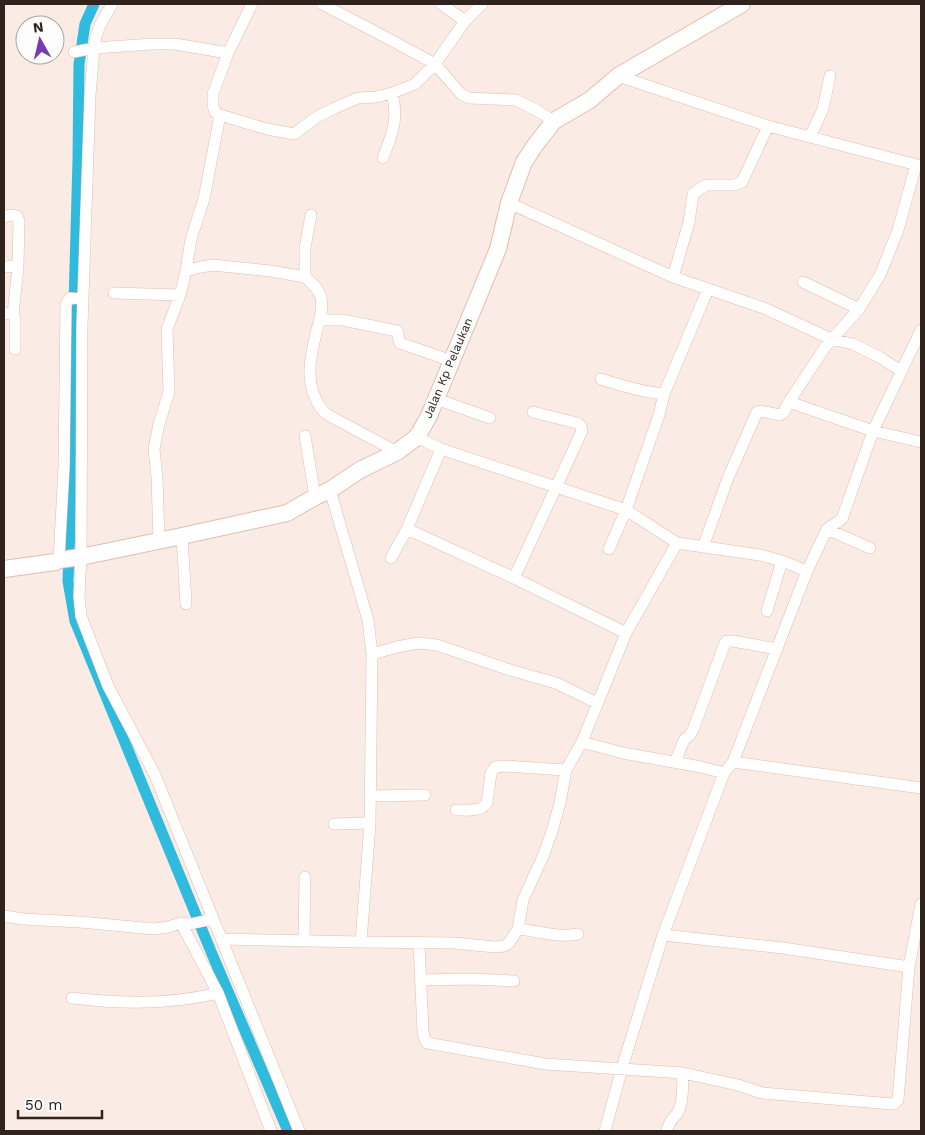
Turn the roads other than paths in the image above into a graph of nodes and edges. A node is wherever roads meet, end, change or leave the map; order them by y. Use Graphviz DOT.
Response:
graph roads {
  1 [pos="112,4"];
  2 [pos="252,4"];
  3 [pos="322,4"];
  4 [pos="441,4"];
  5 [pos="482,4"];
  6 [pos="742,4"];
  7 [pos="465,21"];
  8 [pos="85,50"];
  9 [pos="228,53"];
  10 [pos="435,64"];
  11 [pos="618,76"];
  12 [pos="830,76"];
  13 [pos="392,93"];
  14 [pos="220,115"];
  15 [pos="554,121"];
  16 [pos="768,126"];
  17 [pos="810,138"];
  18 [pos="383,158"];
  19 [pos="918,165"];
  20 [pos="509,204"];
  21 [pos="311,215"];
  22 [pos="4,216"];
  23 [pos="18,266"];
  24 [pos="4,268"];
  25 [pos="186,271"];
  26 [pos="305,277"];
  27 [pos="673,277"];
  28 [pos="803,282"];
  29 [pos="708,289"];
  30 [pos="114,293"];
  31 [pos="180,294"];
  32 [pos="78,298"];
  33 [pos="860,309"];
  34 [pos="8,314"];
  35 [pos="320,320"];
  36 [pos="921,330"];
  37 [pos="832,339"];
  38 [pos="15,349"];
  39 [pos="452,362"];
  40 [pos="901,371"];
  41 [pos="601,379"];
  42 [pos="664,394"];
  43 [pos="436,399"];
  44 [pos="789,402"];
  45 [pos="532,412"];
  46 [pos="490,418"];
  47 [pos="873,431"];
  48 [pos="305,436"];
  49 [pos="417,436"];
  50 [pos="921,442"];
  51 [pos="441,450"];
  52 [pos="397,452"];
  53 [pos="556,488"];
  54 [pos="323,493"];
  55 [pos="81,510"];
  56 [pos="626,510"];
  57 [pos="62,511"];
  58 [pos="407,529"];
  59 [pos="827,529"];
  60 [pos="182,536"];
  61 [pos="159,541"];
  62 [pos="677,543"];
  63 [pos="703,547"];
  64 [pos="870,548"];
  65 [pos="609,549"];
  66 [pos="80,557"];
  67 [pos="391,558"];
  68 [pos="57,561"];
  69 [pos="782,561"];
  70 [pos="4,569"];
  71 [pos="808,571"];
  72 [pos="514,578"];
  73 [pos="186,604"];
  74 [pos="767,611"];
  75 [pos="626,632"];
  76 [pos="777,649"];
  77 [pos="372,654"];
  78 [pos="597,704"];
  79 [pos="582,742"];
  80 [pos="675,762"];
  81 [pos="733,762"];
  82 [pos="566,770"];
  83 [pos="724,772"];
  84 [pos="921,788"];
  85 [pos="425,795"];
  86 [pos="370,796"];
  87 [pos="456,810"];
  88 [pos="370,823"];
  89 [pos="334,824"];
  90 [pos="305,877"];
  91 [pos="921,904"];
  92 [pos="4,916"];
  93 [pos="213,919"];
  94 [pos="191,923"];
  95 [pos="518,929"];
  96 [pos="578,934"];
  97 [pos="664,935"];
  98 [pos="222,939"];
  99 [pos="304,940"];
  100 [pos="362,942"];
  101 [pos="419,943"];
  102 [pos="909,967"];
  103 [pos="421,980"];
  104 [pos="514,981"];
  105 [pos="218,993"];
  106 [pos="72,998"];
  107 [pos="622,1068"];
  108 [pos="683,1073"];
  109 [pos="271,1131"];
  110 [pos="299,1131"];
  111 [pos="605,1131"];
  112 [pos="667,1131"];
  1 -- 8 [label="street"];
  2 -- 9 [label="street"];
  3 -- 10 [label="street"];
  4 -- 7 [label="street"];
  5 -- 7 [label="street"];
  6 -- 11 [label="street, Jalan Kp Pelaukan"];
  7 -- 10 [label="street"];
  8 -- 9 [label="street"];
  8 -- 32 [label="street"];
  9 -- 14 [label="street"];
  10 -- 13 [label="street"];
  10 -- 15 [label="street"];
  11 -- 15 [label="street, Jalan Kp Pelaukan"];
  11 -- 16 [label="street"];
  12 -- 17 [label="street"];
  13 -- 14 [label="street"];
  13 -- 18 [label="street"];
  14 -- 25 [label="street"];
  15 -- 20 [label="street, Jalan Kp Pelaukan"];
  16 -- 17 [label="street"];
  16 -- 27 [label="street"];
  17 -- 19 [label="street"];
  19 -- 33 [label="street"];
  20 -- 27 [label="street"];
  20 -- 39 [label="street, Jalan Kp Pelaukan"];
  21 -- 26 [label="street"];
  22 -- 23 [label="street"];
  23 -- 24 [label="street"];
  23 -- 34 [label="street"];
  25 -- 26 [label="street"];
  25 -- 31 [label="street"];
  26 -- 35 [label="street"];
  27 -- 29 [label="street"];
  28 -- 33 [label="street"];
  29 -- 37 [label="street"];
  29 -- 42 [label="street"];
  30 -- 31 [label="street"];
  31 -- 61 [label="street"];
  32 -- 55 [label="street"];
  32 -- 57 [label="street"];
  33 -- 37 [label="street"];
  34 -- 38 [label="street"];
  35 -- 39 [label="street"];
  35 -- 52 [label="street"];
  36 -- 40 [label="street"];
  37 -- 40 [label="street"];
  37 -- 44 [label="street"];
  39 -- 43 [label="street, Jalan Kp Pelaukan"];
  40 -- 47 [label="street"];
  41 -- 42 [label="street"];
  42 -- 56 [label="street"];
  43 -- 46 [label="street"];
  43 -- 49 [label="street, Jalan Kp Pelaukan"];
  44 -- 47 [label="street"];
  44 -- 63 [label="street"];
  45 -- 53 [label="street"];
  47 -- 50 [label="street"];
  47 -- 59 [label="street"];
  48 -- 54 [label="street"];
  49 -- 51 [label="street"];
  49 -- 52 [label="street, Jalan Kp Pelaukan"];
  51 -- 53 [label="street"];
  51 -- 58 [label="street"];
  52 -- 54 [label="street, Jalan Kp Pelaukan"];
  53 -- 56 [label="street"];
  53 -- 72 [label="street"];
  54 -- 60 [label="street, Jalan Kp Pelaukan"];
  54 -- 77 [label="street"];
  55 -- 57 [label="street"];
  55 -- 66 [label="street"];
  56 -- 62 [label="street"];
  56 -- 65 [label="street"];
  57 -- 68 [label="street"];
  58 -- 67 [label="street"];
  58 -- 72 [label="street"];
  59 -- 64 [label="street"];
  59 -- 71 [label="street"];
  60 -- 61 [label="street, Jalan Kp Pelaukan"];
  60 -- 73 [label="street"];
  61 -- 66 [label="street, Jalan Kp Pelaukan"];
  62 -- 63 [label="street"];
  62 -- 75 [label="street"];
  63 -- 69 [label="street"];
  66 -- 68 [label="street, Jalan Kp Pelaukan"];
  66 -- 93 [label="street"];
  68 -- 70 [label="street"];
  69 -- 71 [label="street"];
  69 -- 74 [label="street"];
  71 -- 76 [label="street"];
  72 -- 75 [label="street"];
  75 -- 78 [label="street"];
  76 -- 80 [label="street"];
  76 -- 81 [label="street"];
  77 -- 78 [label="street"];
  77 -- 86 [label="street"];
  78 -- 79 [label="street"];
  79 -- 80 [label="street"];
  79 -- 82 [label="street"];
  80 -- 83 [label="street"];
  81 -- 83 [label="street"];
  81 -- 84 [label="street"];
  82 -- 87 [label="street"];
  82 -- 95 [label="street"];
  83 -- 97 [label="street"];
  85 -- 86 [label="street"];
  86 -- 88 [label="street"];
  88 -- 89 [label="street"];
  88 -- 100 [label="street"];
  90 -- 99 [label="street"];
  91 -- 102 [label="street"];
  92 -- 94 [label="street"];
  93 -- 94 [label="street"];
  93 -- 98 [label="street"];
  94 -- 105 [label="street"];
  95 -- 96 [label="street"];
  95 -- 101 [label="street"];
  97 -- 102 [label="street"];
  97 -- 107 [label="street"];
  98 -- 99 [label="street"];
  98 -- 110 [label="street"];
  99 -- 100 [label="street"];
  100 -- 101 [label="street"];
  101 -- 103 [label="street"];
  102 -- 108 [label="street"];
  103 -- 104 [label="street"];
  103 -- 107 [label="street"];
  105 -- 106 [label="street"];
  105 -- 109 [label="street"];
  107 -- 108 [label="street"];
  107 -- 111 [label="street"];
  108 -- 112 [label="street"];
}
